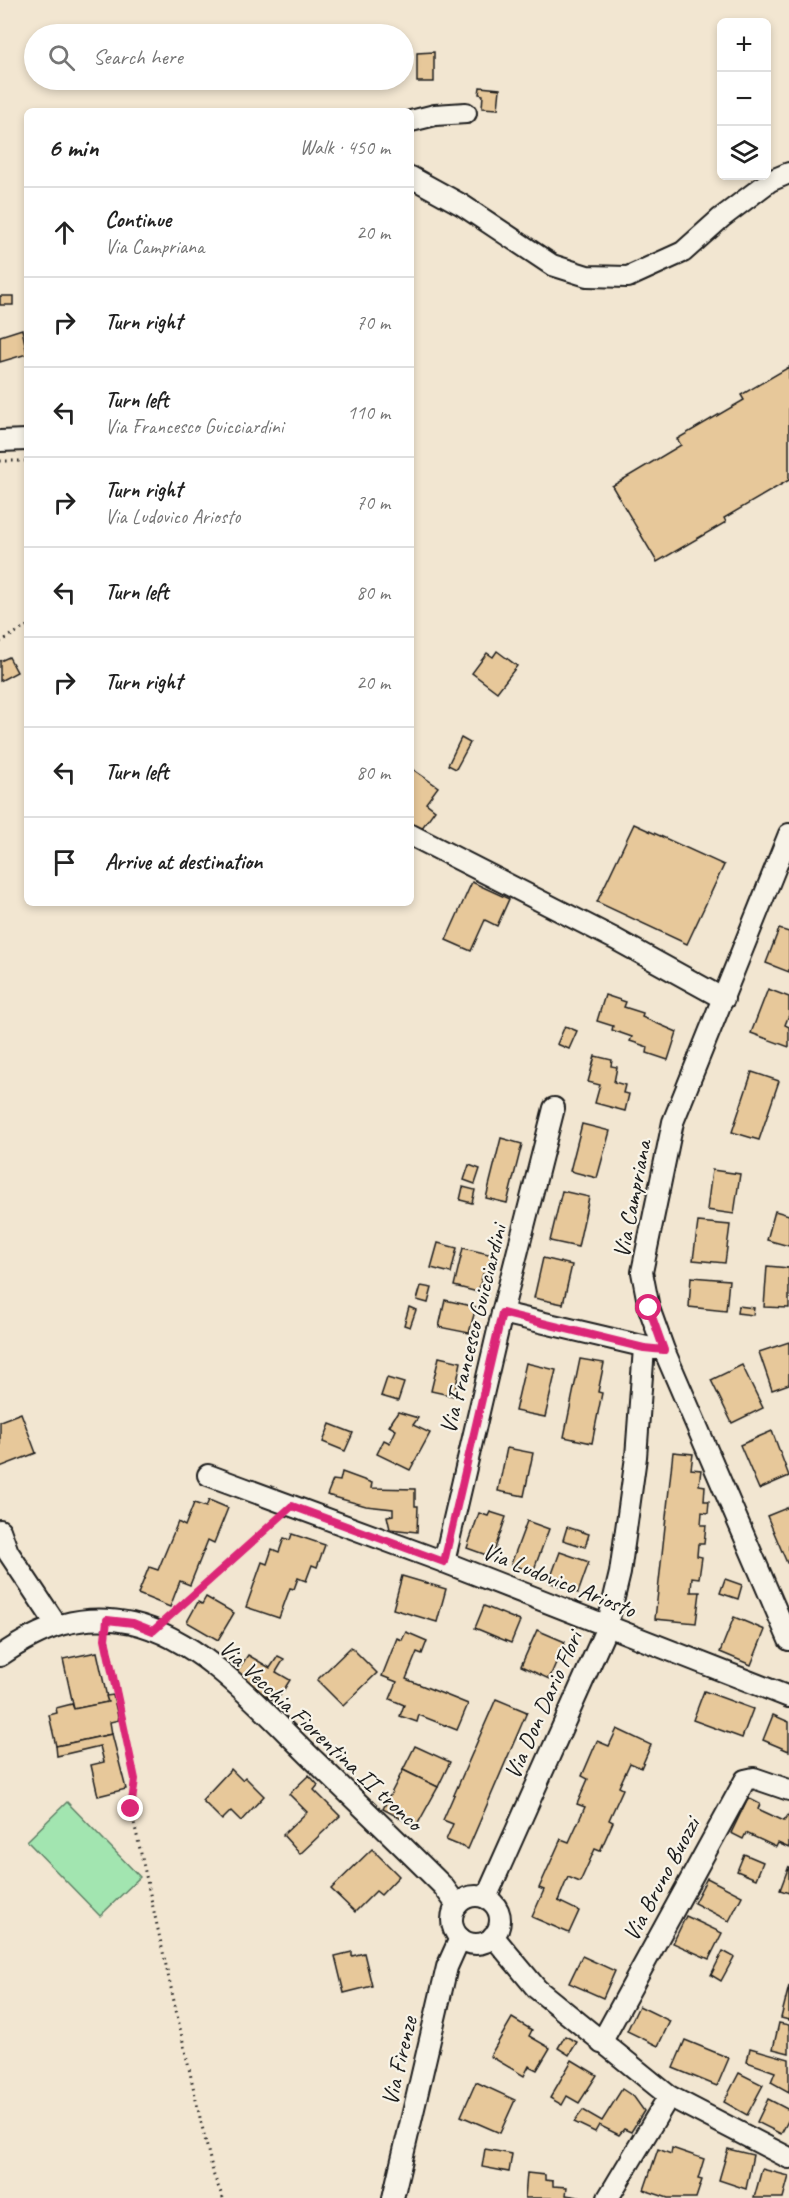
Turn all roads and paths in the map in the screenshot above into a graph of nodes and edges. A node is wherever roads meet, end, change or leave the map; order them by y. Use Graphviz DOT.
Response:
graph roads {
  1 [pos="466,113"];
  2 [pos="414,120"];
  3 [pos="789,173"];
  4 [pos="414,179"];
  5 [pos="24,440"];
  6 [pos="0,441"];
  7 [pos="0,461"];
  8 [pos="24,461"];
  9 [pos="24,628"];
  10 [pos="0,642"];
  11 [pos="789,834"];
  12 [pos="414,837"];
  13 [pos="724,999"];
  14 [pos="554,1108"];
  15 [pos="502,1313"];
  16 [pos="644,1348"];
  17 [pos="664,1350"];
  18 [pos="208,1475"];
  19 [pos="292,1506"];
  20 [pos="0,1530"];
  21 [pos="444,1562"];
  22 [pos="107,1620"];
  23 [pos="56,1624"];
  24 [pos="607,1627"];
  25 [pos="153,1631"];
  26 [pos="789,1640"];
  27 [pos="0,1656"];
  28 [pos="789,1697"];
  29 [pos="789,1790"];
  30 [pos="486,1898"];
  31 [pos="457,1905"];
  32 [pos="493,1936"];
  33 [pos="460,1938"];
  34 [pos="601,2043"];
  35 [pos="669,2096"];
  36 [pos="789,2158"];
  37 [pos="222,2198"];
  38 [pos="393,2198"];
  39 [pos="608,2198"];
  1 -- 2 [label="street"];
  3 -- 4 [label="street"];
  5 -- 6 [label="street"];
  7 -- 8 [label="path"];
  9 -- 10 [label="path"];
  11 -- 13 [label="street, Via Campriana"];
  12 -- 13 [label="street"];
  13 -- 17 [label="street, Via Campriana"];
  14 -- 15 [label="street, Via Francesco Guicciardini"];
  15 -- 16 [label="street"];
  15 -- 21 [label="street, Via Francesco Guicciardini"];
  16 -- 17 [label="street"];
  16 -- 24 [label="street, Via Don Dario Flori"];
  17 -- 26 [label="street, Via Campriana"];
  18 -- 19 [label="street, Via Ludovico Ariosto"];
  19 -- 21 [label="street, Via Ludovico Ariosto"];
  19 -- 25 [label="path"];
  20 -- 23 [label="street"];
  21 -- 24 [label="street, Via Ludovico Ariosto"];
  22 -- 23 [label="street, Via Vecchia Fiorentina II tronco"];
  22 -- 25 [label="street, Via Vecchia Fiorentina II tronco"];
  22 -- 37 [label="path"];
  23 -- 27 [label="street, Via Vecchia Fiorentina II tronco"];
  24 -- 28 [label="street, Via Ludovico Ariosto"];
  24 -- 30 [label="street, Via Don Dario Flori"];
  25 -- 31 [label="street, Via Vecchia Fiorentina II tronco"];
  29 -- 34 [label="street, Via Bruno Buozzi"];
  30 -- 31 [label="street"];
  30 -- 32 [label="street"];
  31 -- 33 [label="street"];
  32 -- 33 [label="street"];
  32 -- 34 [label="street"];
  33 -- 38 [label="street, Via Firenze"];
  34 -- 35 [label="street"];
  35 -- 36 [label="street"];
  35 -- 39 [label="street"];
}
